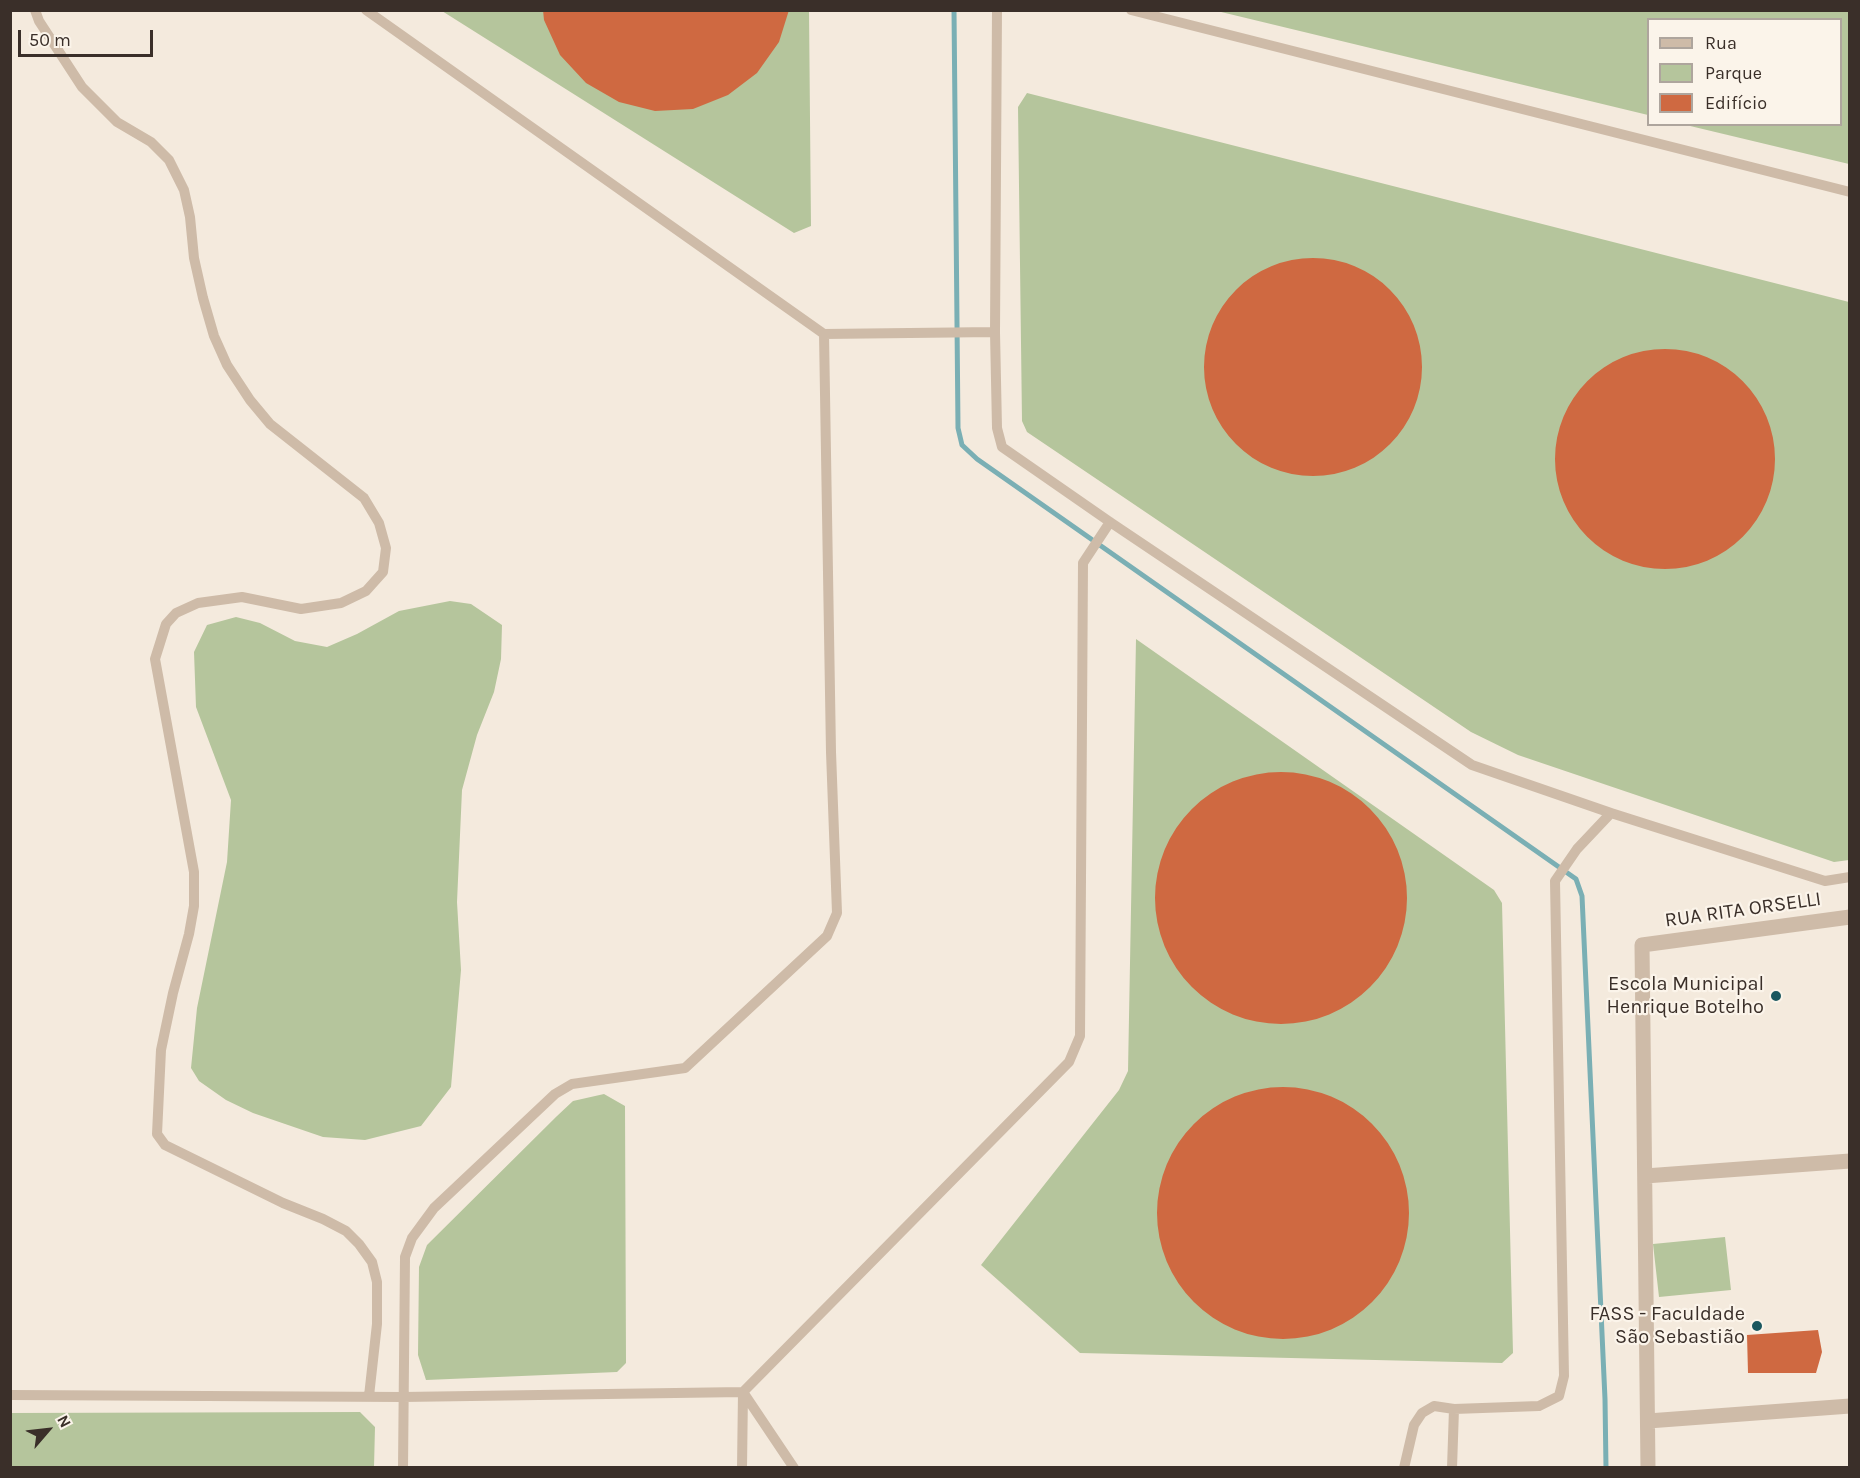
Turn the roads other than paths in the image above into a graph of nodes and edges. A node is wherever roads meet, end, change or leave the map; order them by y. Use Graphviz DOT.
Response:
graph roads {
  1 [pos="35,10"];
  2 [pos="997,10"];
  3 [pos="1131,10"];
  4 [pos="365,11"];
  5 [pos="1850,192"];
  6 [pos="995,332"];
  7 [pos="824,334"];
  8 [pos="1110,522"];
  9 [pos="1611,813"];
  10 [pos="1850,877"];
  11 [pos="1850,917"];
  12 [pos="1850,1161"];
  13 [pos="1645,1176"];
  14 [pos="742,1392"];
  15 [pos="10,1395"];
  16 [pos="369,1396"];
  17 [pos="403,1397"];
  18 [pos="1850,1406"];
  19 [pos="1454,1409"];
  20 [pos="1648,1421"];
  21 [pos="403,1467"];
  22 [pos="742,1467"];
  23 [pos="794,1467"];
  24 [pos="1404,1467"];
  25 [pos="1452,1467"];
  26 [pos="1648,1467"];
  1 -- 16 [label="lane"];
  2 -- 6 [label="lane"];
  3 -- 5 [label="lane"];
  4 -- 7 [label="lane"];
  6 -- 7 [label="lane"];
  6 -- 8 [label="lane"];
  7 -- 17 [label="lane"];
  8 -- 9 [label="lane"];
  8 -- 14 [label="lane"];
  9 -- 10 [label="lane"];
  9 -- 19 [label="lane"];
  11 -- 13 [label="street, RUA RITA ORSELLI"];
  12 -- 13 [label="street"];
  13 -- 20 [label="street"];
  14 -- 17 [label="lane"];
  14 -- 22 [label="lane"];
  14 -- 23 [label="lane"];
  15 -- 16 [label="lane"];
  16 -- 17 [label="lane"];
  17 -- 21 [label="lane"];
  18 -- 20 [label="street"];
  19 -- 24 [label="lane"];
  19 -- 25 [label="lane"];
  20 -- 26 [label="street"];
}
